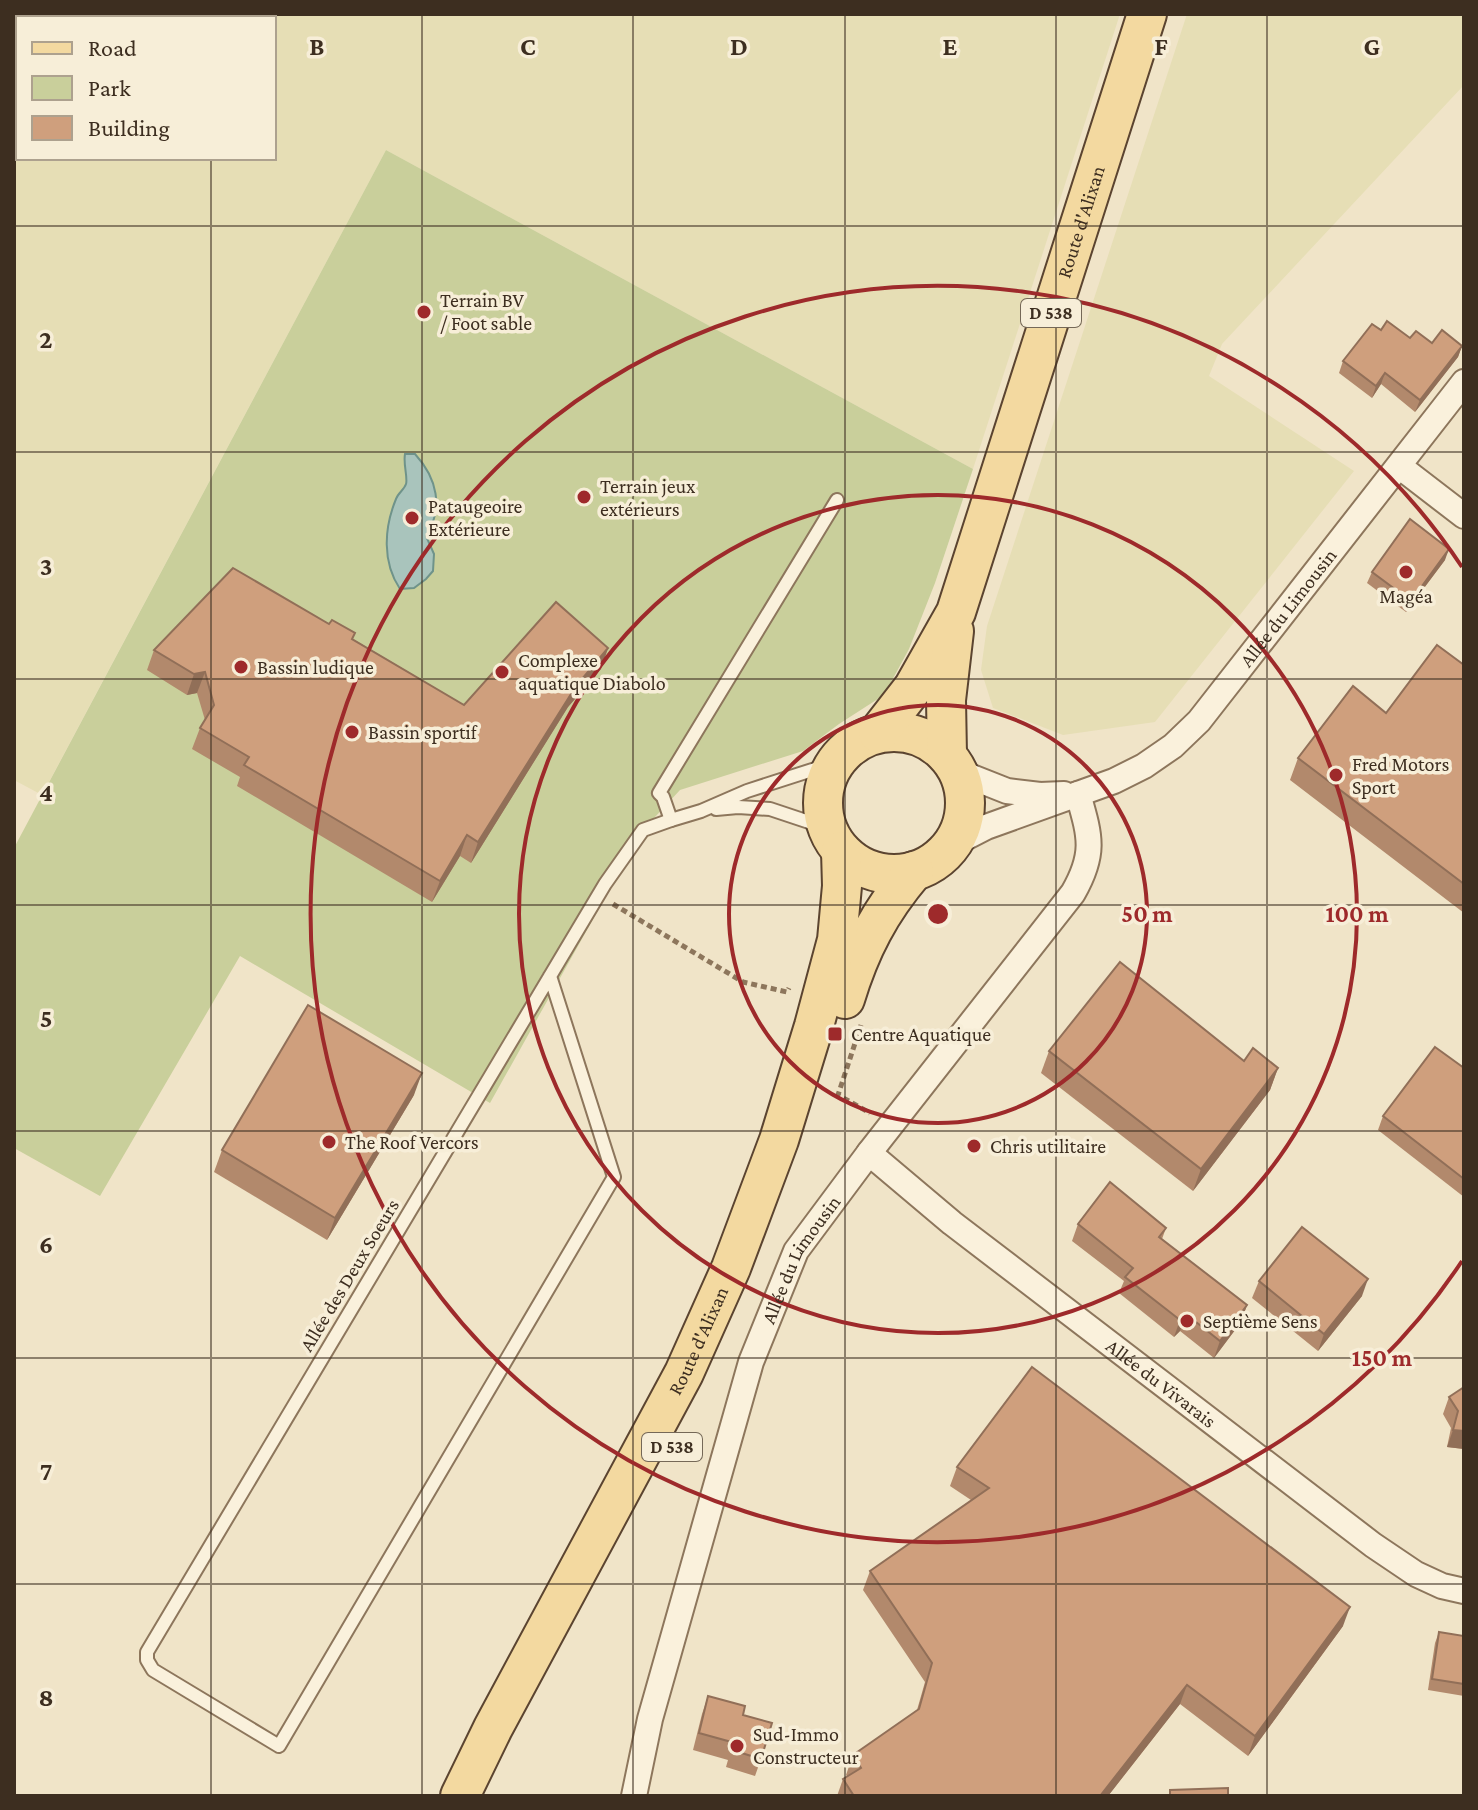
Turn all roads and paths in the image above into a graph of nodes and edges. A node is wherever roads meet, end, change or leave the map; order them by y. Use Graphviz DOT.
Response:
graph roads {
  1 [pos="1147,14"];
  2 [pos="1464,382"];
  3 [pos="1399,466"];
  4 [pos="837,500"];
  5 [pos="1464,516"];
  6 [pos="956,612"];
  7 [pos="878,733"];
  8 [pos="834,763"];
  9 [pos="953,763"];
  10 [pos="1078,794"];
  11 [pos="701,811"];
  12 [pos="671,820"];
  13 [pos="834,839"];
  14 [pos="953,844"];
  15 [pos="914,871"];
  16 [pos="550,976"];
  17 [pos="869,1153"];
  18 [pos="1464,1591"];
  19 [pos="460,1796"];
  20 [pos="490,1796"];
  21 [pos="634,1796"];
  1 -- 6 [label="main road, Route d'Alixan / D 538"];
  2 -- 3 [label="street, Allée du Limousin"];
  3 -- 5 [label="street"];
  3 -- 10 [label="street, Allée du Limousin"];
  4 -- 12 [label="lane"];
  6 -- 7 [label="main road, Route d'Alixan / D 538"];
  6 -- 9 [label="main road, Route d'Alixan / D 538"];
  7 -- 8 [label="main road, Route d'Alixan"];
  7 -- 9 [label="main road"];
  8 -- 11 [label="lane, Allée des Deux Soeurs"];
  8 -- 13 [label="main road, Route d'Alixan"];
  9 -- 10 [label="street, Allée du Limousin"];
  9 -- 14 [label="main road, Route d'Alixan"];
  10 -- 14 [label="street, Allée du Limousin"];
  10 -- 17 [label="street, Allée du Limousin"];
  11 -- 12 [label="lane, Allée des Deux Soeurs"];
  11 -- 13 [label="lane, Allée des Deux Soeurs"];
  12 -- 16 [label="lane, Allée des Deux Soeurs"];
  13 -- 15 [label="main road"];
  13 -- 19 [label="main road, Route d'Alixan / D 538"];
  14 -- 15 [label="main road, Route d'Alixan"];
  15 -- 20 [label="main road, Route d'Alixan / D 538"];
  16 -- 16 [label="lane, Allée des Deux Soeurs"];
  17 -- 18 [label="street, Allée du Vivarais"];
  17 -- 21 [label="street, Allée du Limousin"];
}
